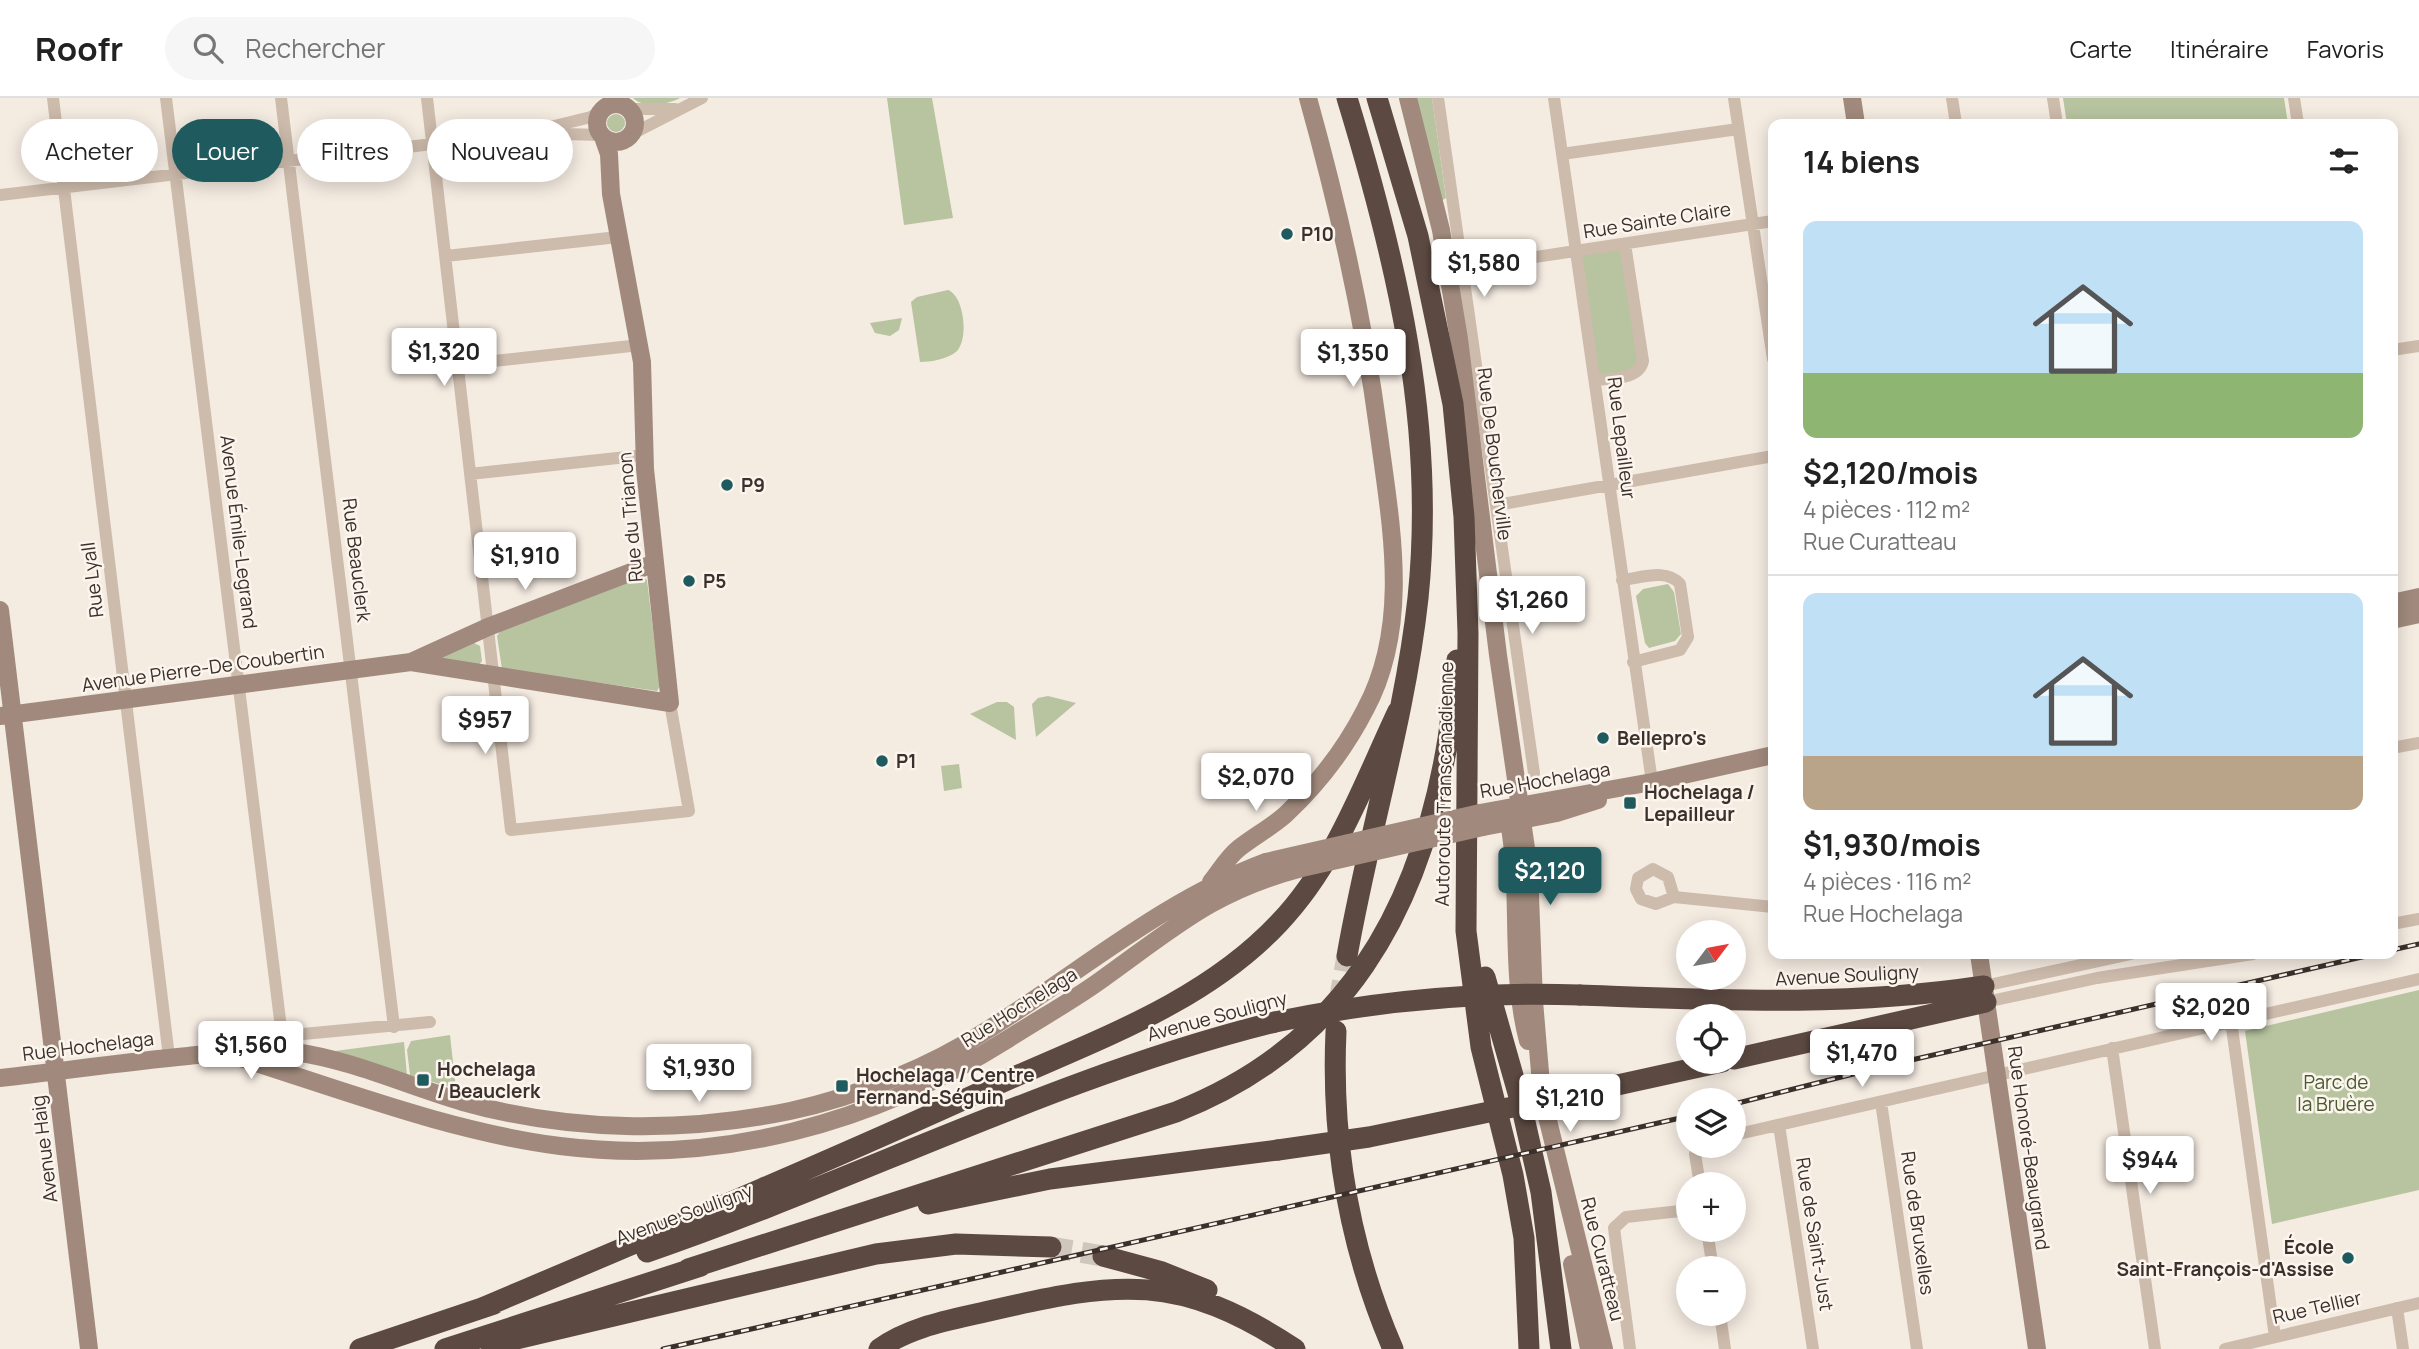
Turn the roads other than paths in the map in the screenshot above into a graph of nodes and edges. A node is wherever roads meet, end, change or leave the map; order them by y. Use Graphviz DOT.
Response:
graph roads {
  1 [pos="53,98"];
  2 [pos="166,98"];
  3 [pos="281,98"];
  4 [pos="427,98"];
  5 [pos="702,98"];
  6 [pos="1308,98"];
  7 [pos="1347,98"];
  8 [pos="1377,98"];
  9 [pos="1408,98"];
  10 [pos="1438,98"];
  11 [pos="1554,98"];
  12 [pos="1734,98"];
  13 [pos="1852,98"];
  14 [pos="1952,98"];
  15 [pos="2053,98"];
  16 [pos="2294,98"];
  17 [pos="627,105"];
  18 [pos="604,106"];
  19 [pos="682,109"];
  20 [pos="429,119"];
  21 [pos="1855,119"];
  22 [pos="1955,119"];
  23 [pos="2056,119"];
  24 [pos="2297,119"];
  25 [pos="573,121"];
  26 [pos="1738,129"];
  27 [pos="573,135"];
  28 [pos="632,135"];
  29 [pos="602,136"];
  30 [pos="427,145"];
  31 [pos="172,149"];
  32 [pos="1562,154"];
  33 [pos="288,161"];
  34 [pos="283,162"];
  35 [pos="172,174"];
  36 [pos="176,182"];
  37 [pos="437,182"];
  38 [pos="64,188"];
  39 [pos="0,195"];
  40 [pos="1768,222"];
  41 [pos="1753,224"];
  42 [pos="617,229"];
  43 [pos="1625,244"];
  44 [pos="1577,251"];
  45 [pos="446,256"];
  46 [pos="1463,268"];
  47 [pos="1768,325"];
  48 [pos="640,345"];
  49 [pos="2419,346"];
  50 [pos="2398,349"];
  51 [pos="458,365"];
  52 [pos="1595,380"];
  53 [pos="645,455"];
  54 [pos="1768,457"];
  55 [pos="470,474"];
  56 [pos="1609,484"];
  57 [pos="1497,505"];
  58 [pos="655,563"];
  59 [pos="1622,580"];
  60 [pos="1467,583"];
  61 [pos="2419,597"];
  62 [pos="2398,602"];
  63 [pos="0,610"];
  64 [pos="2419,614"];
  65 [pos="2398,619"];
  66 [pos="488,627"];
  67 [pos="411,662"];
  68 [pos="1633,662"];
  69 [pos="351,669"];
  70 [pos="493,677"];
  71 [pos="238,685"];
  72 [pos="125,699"];
  73 [pos="670,703"];
  74 [pos="1398,711"];
  75 [pos="6,715"];
  76 [pos="2419,743"];
  77 [pos="2398,747"];
  78 [pos="1768,756"];
  79 [pos="1534,773"];
  80 [pos="1651,782"];
  81 [pos="1476,814"];
  82 [pos="1517,815"];
  83 [pos="1255,839"];
  84 [pos="1261,872"];
  85 [pos="1209,885"];
  86 [pos="1674,897"];
  87 [pos="1768,906"];
  88 [pos="2419,919"];
  89 [pos="2398,923"];
  90 [pos="1347,956"];
  91 [pos="1980,959"];
  92 [pos="2113,959"];
  93 [pos="2219,959"];
  94 [pos="2419,979"];
  95 [pos="1985,994"];
  96 [pos="2231,1021"];
  97 [pos="430,1023"];
  98 [pos="394,1027"];
  99 [pos="1336,1031"];
  100 [pos="282,1037"];
  101 [pos="2112,1048"];
  102 [pos="224,1052"];
  103 [pos="1746,1056"];
  104 [pos="169,1058"];
  105 [pos="55,1072"];
  106 [pos="1676,1072"];
  107 [pos="1997,1076"];
  108 [pos="0,1079"];
  109 [pos="1881,1102"];
  110 [pos="1779,1125"];
  111 [pos="1746,1132"];
  112 [pos="1561,1180"];
  113 [pos="1676,1211"];
  114 [pos="1051,1247"];
  115 [pos="1103,1256"];
  116 [pos="688,1269"];
  117 [pos="2419,1303"];
  118 [pos="482,1308"];
  119 [pos="2397,1308"];
  120 [pos="1722,1326"];
  121 [pos="2275,1337"];
  122 [pos="89,1349"];
  123 [pos="360,1349"];
  124 [pos="445,1349"];
  125 [pos="469,1349"];
  126 [pos="879,1349"];
  127 [pos="1295,1349"];
  128 [pos="1306,1349"];
  129 [pos="1393,1349"];
  130 [pos="1530,1349"];
  131 [pos="1561,1349"];
  132 [pos="1589,1349"];
  133 [pos="1604,1349"];
  134 [pos="1630,1349"];
  135 [pos="1725,1349"];
  136 [pos="1813,1349"];
  137 [pos="1917,1349"];
  138 [pos="2037,1349"];
  139 [pos="2155,1349"];
  140 [pos="2225,1349"];
  141 [pos="2403,1349"];
  1 -- 38 [label="street, Rue Lyall"];
  2 -- 31 [label="street, Avenue Émile-Legrand"];
  3 -- 33 [label="street, Rue Beauclerk"];
  4 -- 20 [label="street"];
  5 -- 19 [label="street"];
  6 -- 83 [label="main road"];
  7 -- 74 [label="highway, Autoroute Transcanadienne"];
  8 -- 60 [label="highway, Autoroute Transcanadienne"];
  9 -- 82 [label="main road, Rue De Boucherville"];
  10 -- 46 [label="street"];
  11 -- 32 [label="street, Rue Lepailleur"];
  12 -- 26 [label="street"];
  13 -- 21 [label="main road"];
  14 -- 22 [label="street"];
  15 -- 23 [label="street"];
  16 -- 24 [label="street"];
  17 -- 18 [label="main road"];
  17 -- 19 [label="street"];
  17 -- 28 [label="main road"];
  18 -- 25 [label="street"];
  18 -- 29 [label="main road"];
  19 -- 28 [label="street"];
  26 -- 32 [label="street"];
  26 -- 41 [label="street"];
  27 -- 29 [label="street"];
  28 -- 29 [label="main road"];
  28 -- 42 [label="main road, Rue du Trianon"];
  29 -- 42 [label="main road, Rue du Trianon"];
  30 -- 33 [label="street"];
  32 -- 44 [label="street, Rue Lepailleur"];
  33 -- 34 [label="street"];
  33 -- 69 [label="street, Rue Beauclerk"];
  35 -- 38 [label="street"];
  36 -- 71 [label="street, Avenue Émile-Legrand"];
  37 -- 45 [label="street"];
  38 -- 39 [label="street"];
  38 -- 72 [label="street, Rue Lyall"];
  40 -- 41 [label="street, Rue Sainte Claire"];
  41 -- 43 [label="street, Rue Sainte Claire"];
  41 -- 47 [label="street"];
  42 -- 45 [label="street"];
  42 -- 48 [label="main road, Rue du Trianon"];
  43 -- 44 [label="street, Rue Sainte Claire"];
  43 -- 52 [label="street"];
  44 -- 46 [label="street, Rue Sainte Claire"];
  44 -- 52 [label="street, Rue Lepailleur"];
  45 -- 51 [label="street"];
  46 -- 57 [label="street"];
  48 -- 51 [label="street"];
  48 -- 53 [label="main road, Rue du Trianon"];
  49 -- 50 [label="street"];
  51 -- 55 [label="street"];
  52 -- 56 [label="street, Rue Lepailleur"];
  53 -- 55 [label="street"];
  53 -- 58 [label="main road, Rue du Trianon"];
  54 -- 56 [label="street"];
  55 -- 66 [label="street"];
  56 -- 57 [label="street"];
  56 -- 59 [label="street, Rue Lepailleur"];
  57 -- 79 [label="street"];
  58 -- 66 [label="main road, Avenue Pierre-De Coubertin"];
  58 -- 73 [label="main road, Rue du Trianon"];
  59 -- 68 [label="street, Rue Lepailleur"];
  59 -- 68 [label="street"];
  60 -- 81 [label="highway, Autoroute Transcanadienne"];
  60 -- 116 [label="highway"];
  61 -- 62 [label="main road"];
  63 -- 75 [label="main road, Avenue Haig"];
  64 -- 65 [label="main road"];
  66 -- 67 [label="main road, Avenue Pierre-De Coubertin"];
  66 -- 70 [label="street"];
  67 -- 69 [label="main road, Avenue Pierre-De Coubertin"];
  67 -- 70 [label="main road, Avenue Pierre-De Coubertin"];
  68 -- 80 [label="street, Rue Lepailleur"];
  69 -- 71 [label="main road, Avenue Pierre-De Coubertin"];
  69 -- 98 [label="street, Rue Beauclerk"];
  70 -- 73 [label="main road, Avenue Pierre-De Coubertin"];
  70 -- 73 [label="street, Rue du Trianon"];
  71 -- 72 [label="main road, Avenue Pierre-De Coubertin"];
  71 -- 100 [label="street, Avenue Émile-Legrand"];
  72 -- 75 [label="main road, Avenue Pierre-De Coubertin"];
  72 -- 104 [label="street, Rue Lyall"];
  74 -- 90 [label="highway, Autoroute Transcanadienne"];
  74 -- 118 [label="highway"];
  75 -- 105 [label="main road, Avenue Haig"];
  76 -- 77 [label="street"];
  78 -- 80 [label="main road, Rue Hochelaga"];
  80 -- 82 [label="main road, Rue Hochelaga"];
  81 -- 82 [label="main road, Rue Hochelaga"];
  81 -- 84 [label="main road, Rue Hochelaga, bridge"];
  81 -- 130 [label="highway, Autoroute Transcanadienne"];
  81 -- 131 [label="highway"];
  82 -- 112 [label="main road, Rue Curatteau"];
  83 -- 84 [label="main road"];
  83 -- 85 [label="main road"];
  84 -- 85 [label="main road, Rue Hochelaga"];
  84 -- 102 [label="main road, Rue Hochelaga"];
  85 -- 102 [label="main road, Rue Hochelaga"];
  86 -- 87 [label="street"];
  88 -- 89 [label="street"];
  91 -- 95 [label="main road, Rue Honoré-Beaugrand"];
  92 -- 95 [label="street, Avenue Souligny"];
  93 -- 95 [label="street, Avenue Souligny"];
  94 -- 96 [label="street"];
  95 -- 103 [label="highway, Avenue Souligny"];
  95 -- 107 [label="main road, Rue Honoré-Beaugrand"];
  95 -- 118 [label="highway, Avenue Souligny, bridge"];
  96 -- 101 [label="street"];
  96 -- 121 [label="street"];
  97 -- 98 [label="street"];
  98 -- 100 [label="street"];
  99 -- 129 [label="highway"];
  100 -- 102 [label="street"];
  101 -- 107 [label="street"];
  101 -- 139 [label="street"];
  102 -- 104 [label="main road, Rue Hochelaga"];
  104 -- 105 [label="main road, Rue Hochelaga"];
  105 -- 108 [label="main road, Rue Hochelaga"];
  105 -- 122 [label="main road, Avenue Haig"];
  106 -- 116 [label="highway, bridge"];
  107 -- 109 [label="street"];
  107 -- 138 [label="main road, Rue Honoré-Beaugrand"];
  109 -- 110 [label="street"];
  109 -- 137 [label="street, Rue de Bruxelles"];
  110 -- 111 [label="street"];
  110 -- 136 [label="street, Rue de Saint-Just"];
  112 -- 132 [label="main road, Rue Curatteau"];
  112 -- 133 [label="main road, Rue Curatteau"];
  113 -- 134 [label="street, Rue Curatteau"];
  114 -- 125 [label="highway"];
  115 -- 128 [label="highway"];
  116 -- 124 [label="highway"];
  117 -- 119 [label="street, Rue Tellier"];
  118 -- 123 [label="highway, Avenue Souligny"];
  119 -- 121 [label="street, Rue Tellier"];
  119 -- 141 [label="street"];
  120 -- 135 [label="street"];
  121 -- 140 [label="street, Rue Tellier"];
  126 -- 127 [label="highway"];
}
